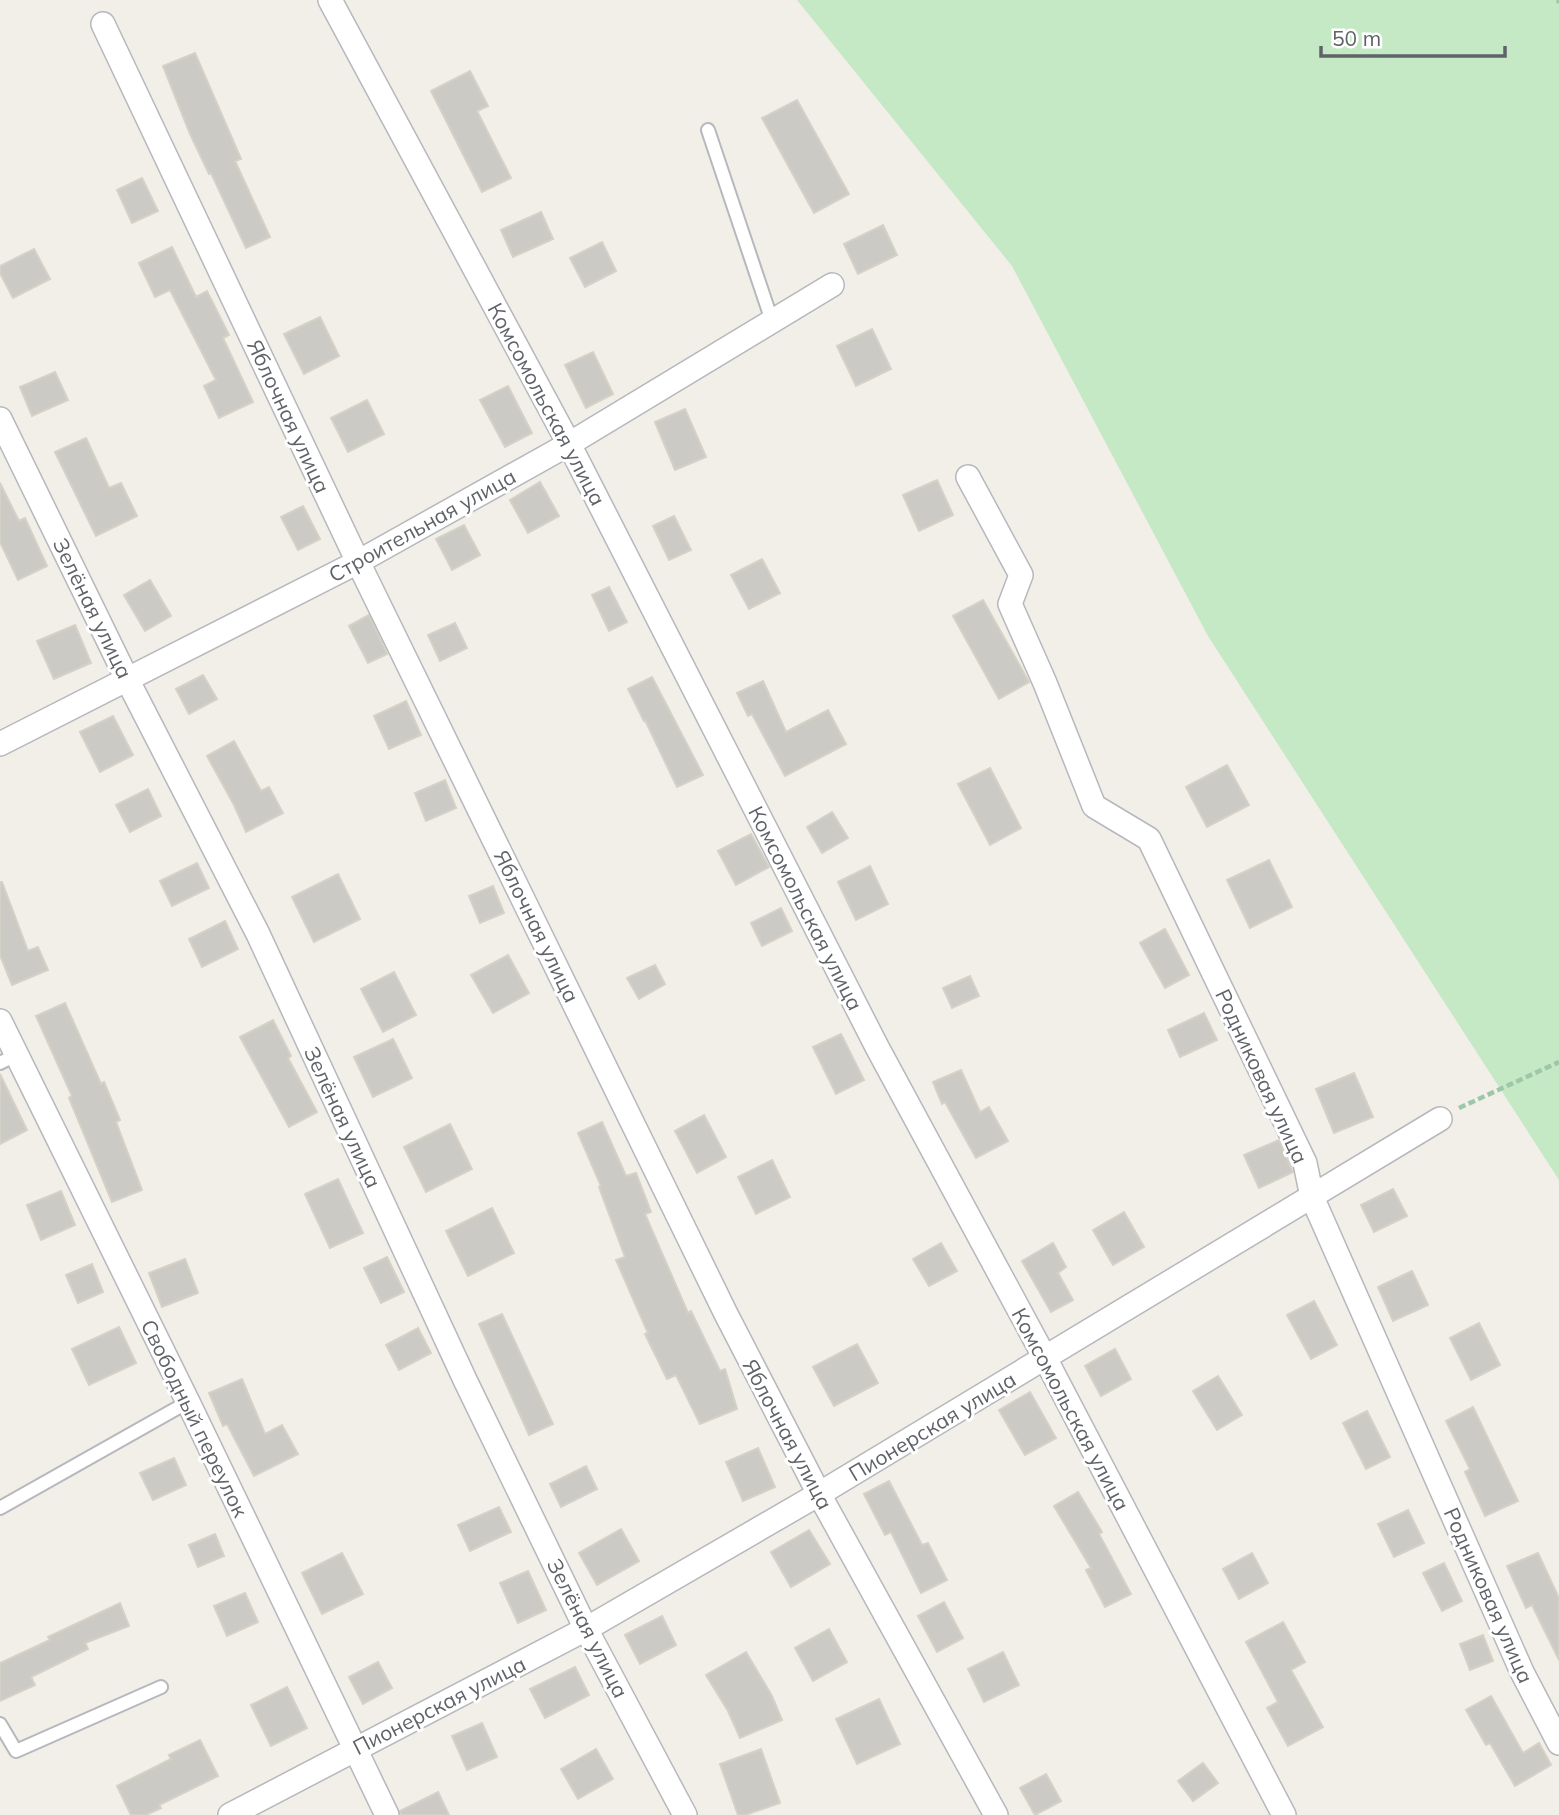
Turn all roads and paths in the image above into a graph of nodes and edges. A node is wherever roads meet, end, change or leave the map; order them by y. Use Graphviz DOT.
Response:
graph roads {
  1 [pos="330,0"];
  2 [pos="103,24"];
  3 [pos="708,130"];
  4 [pos="832,285"];
  5 [pos="772,321"];
  6 [pos="0,419"];
  7 [pos="569,444"];
  8 [pos="968,477"];
  9 [pos="358,562"];
  10 [pos="128,681"];
  11 [pos="0,744"];
  12 [pos="0,1021"];
  13 [pos="8,1059"];
  14 [pos="1559,1062"];
  15 [pos="1440,1119"];
  16 [pos="1312,1197"];
  17 [pos="1045,1358"];
  18 [pos="188,1402"];
  19 [pos="819,1494"];
  20 [pos="0,1508"];
  21 [pos="586,1629"];
  22 [pos="161,1687"];
  23 [pos="0,1724"];
  24 [pos="1559,1743"];
  25 [pos="355,1748"];
  26 [pos="230,1815"];
  27 [pos="387,1815"];
  28 [pos="685,1815"];
  29 [pos="996,1815"];
  30 [pos="1284,1815"];
  1 -- 7 [label="street, Комсомольская улица"];
  2 -- 9 [label="street, Яблочная улица"];
  3 -- 5 [label="lane"];
  4 -- 5 [label="street, Строительная улица"];
  5 -- 7 [label="street, Строительная улица"];
  6 -- 10 [label="street, Зелёная улица"];
  7 -- 9 [label="street, Строительная улица"];
  7 -- 17 [label="street, Комсомольская улица"];
  8 -- 16 [label="street, Родниковая улица"];
  9 -- 10 [label="street, Строительная улица"];
  9 -- 19 [label="street, Яблочная улица"];
  10 -- 11 [label="street, Строительная улица"];
  10 -- 21 [label="street, Зелёная улица"];
  12 -- 13 [label="street, Свободный переулок"];
  13 -- 18 [label="street, Свободный переулок"];
  14 -- 15 [label="path"];
  15 -- 16 [label="street, Пионерская улица"];
  16 -- 17 [label="street, Пионерская улица"];
  16 -- 24 [label="street, Родниковая улица"];
  17 -- 19 [label="street, Пионерская улица"];
  17 -- 30 [label="street, Комсомольская улица"];
  18 -- 20 [label="lane"];
  18 -- 25 [label="street, Свободный переулок"];
  19 -- 21 [label="street, Пионерская улица"];
  19 -- 29 [label="street, Яблочная улица"];
  21 -- 25 [label="street, Пионерская улица"];
  21 -- 28 [label="street, Зелёная улица"];
  22 -- 23 [label="lane"];
  25 -- 26 [label="street, Пионерская улица"];
  25 -- 27 [label="street, Свободный переулок"];
}
